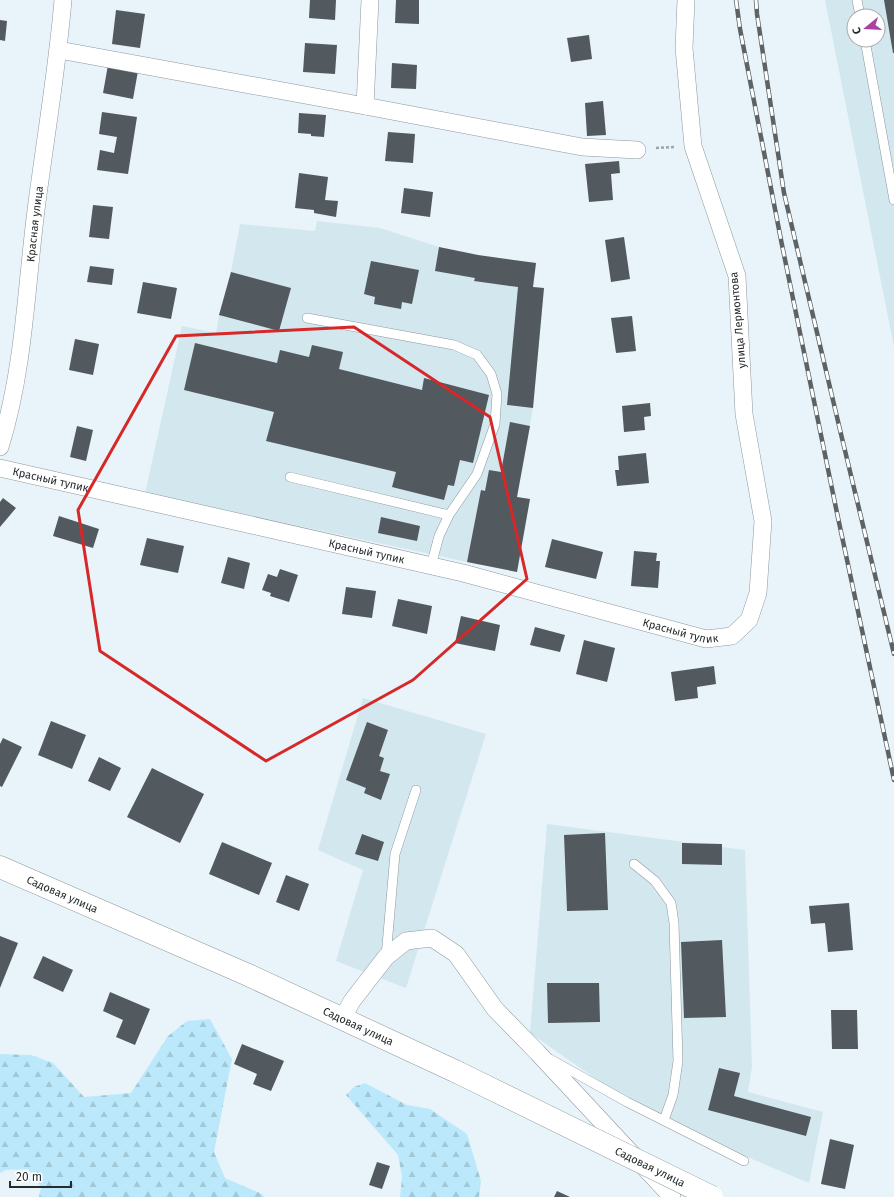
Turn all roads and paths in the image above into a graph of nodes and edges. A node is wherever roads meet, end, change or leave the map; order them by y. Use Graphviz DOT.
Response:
graph roads {
  1 [pos="63,0"];
  2 [pos="370,0"];
  3 [pos="686,0"];
  4 [pos="866,48"];
  5 [pos="58,50"];
  6 [pos="365,106"];
  7 [pos="693,146"];
  8 [pos="637,150"];
  9 [pos="894,200"];
  10 [pos="307,318"];
  11 [pos="2,436"];
  12 [pos="0,468"];
  13 [pos="290,477"];
  14 [pos="449,516"];
  15 [pos="431,566"];
  16 [pos="732,636"];
  17 [pos="416,790"];
  18 [pos="634,864"];
  19 [pos="0,867"];
  20 [pos="386,957"];
  21 [pos="342,1019"];
  22 [pos="537,1052"];
  23 [pos="664,1120"];
  24 [pos="744,1161"];
  25 [pos="672,1197"];
  26 [pos="712,1197"];
  1 -- 5 [label="street, Красная улица"];
  2 -- 6 [label="street"];
  3 -- 7 [label="street, улица Лермонтова"];
  4 -- 9 [label="lane"];
  5 -- 6 [label="street"];
  5 -- 11 [label="street, Красная улица"];
  6 -- 8 [label="street"];
  7 -- 8 [label="path"];
  7 -- 16 [label="street, улица Лермонтова"];
  10 -- 14 [label="lane"];
  12 -- 15 [label="street, Красный тупик"];
  13 -- 14 [label="lane"];
  14 -- 15 [label="lane"];
  15 -- 16 [label="street, Красный тупик"];
  17 -- 20 [label="lane"];
  18 -- 23 [label="lane"];
  19 -- 21 [label="main road, Садовая улица"];
  20 -- 21 [label="street"];
  20 -- 22 [label="street"];
  21 -- 26 [label="main road, Садовая улица, bridge"];
  22 -- 23 [label="lane"];
  22 -- 25 [label="street"];
  23 -- 24 [label="lane"];
}
